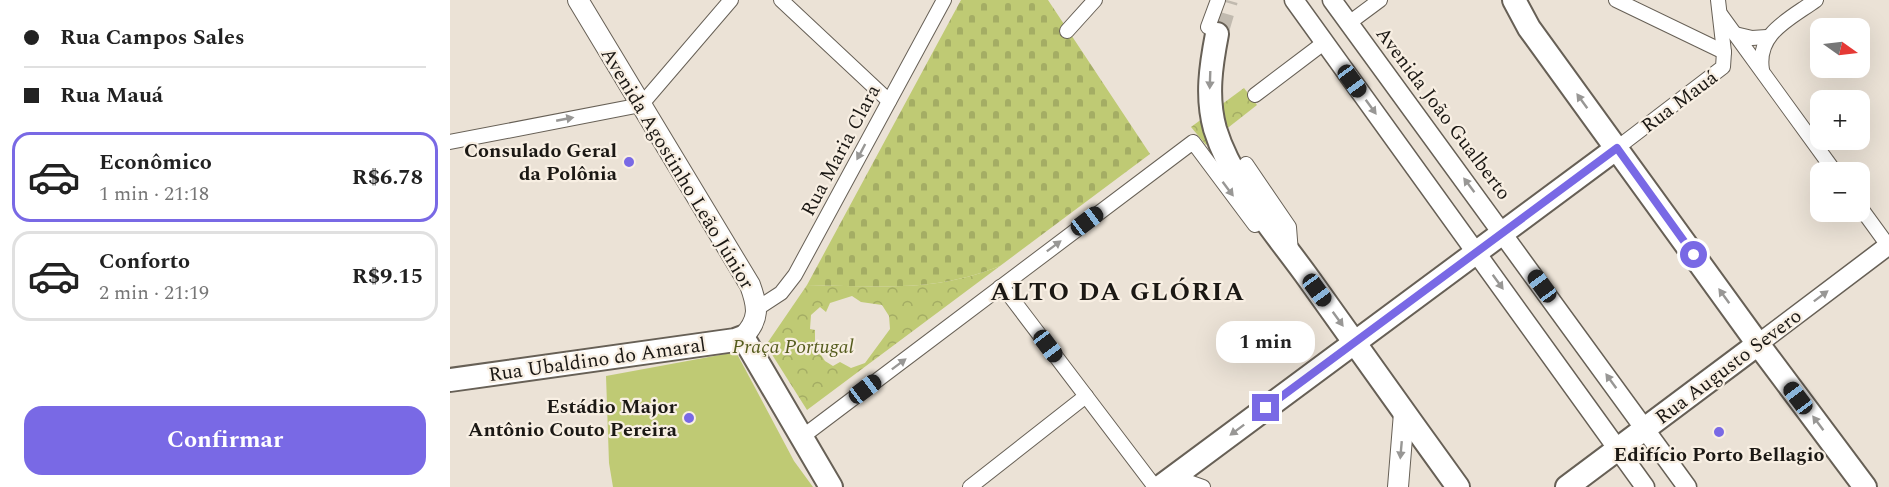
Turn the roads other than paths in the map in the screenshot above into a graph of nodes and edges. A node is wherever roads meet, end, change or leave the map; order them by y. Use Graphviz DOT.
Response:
graph roads {
  1 [pos="578,0"];
  2 [pos="731,0"];
  3 [pos="781,0"];
  4 [pos="944,0"];
  5 [pos="1095,0"];
  6 [pos="1218,0"];
  7 [pos="1294,0"];
  8 [pos="1332,0"];
  9 [pos="1380,0"];
  10 [pos="1514,0"];
  11 [pos="1616,0"];
  12 [pos="1816,0"];
  13 [pos="1719,7"];
  14 [pos="1349,23"];
  15 [pos="1212,30"];
  16 [pos="1067,31"];
  17 [pos="1735,34"];
  18 [pos="1767,37"];
  19 [pos="1325,42"];
  20 [pos="1724,52"];
  21 [pos="1762,72"];
  22 [pos="1255,95"];
  23 [pos="889,101"];
  24 [pos="641,105"];
  25 [pos="450,142"];
  26 [pos="1617,148"];
  27 [pos="1828,162"];
  28 [pos="1246,164"];
  29 [pos="1870,220"];
  30 [pos="1504,232"];
  31 [pos="1889,246"];
  32 [pos="1476,252"];
  33 [pos="1291,255"];
  34 [pos="1000,287"];
  35 [pos="758,308"];
  36 [pos="743,337"];
  37 [pos="1354,343"];
  38 [pos="1758,344"];
  39 [pos="450,380"];
  40 [pos="1086,396"];
  41 [pos="1404,413"];
  42 [pos="1645,429"];
  43 [pos="802,437"];
  44 [pos="1618,449"];
  45 [pos="831,487"];
  46 [pos="970,487"];
  47 [pos="1155,487"];
  48 [pos="1160,487"];
  49 [pos="1165,487"];
  50 [pos="1203,487"];
  51 [pos="1398,487"];
  52 [pos="1458,487"];
  53 [pos="1567,487"];
  54 [pos="1645,487"];
  55 [pos="1687,487"];
  56 [pos="1865,487"];
  1 -- 24 [label="main road, Avenida Agostinho Leão Júnior"];
  2 -- 24 [label="street"];
  3 -- 23 [label="street"];
  4 -- 23 [label="street, Rua Maria Clara"];
  5 -- 16 [label="street"];
  6 -- 15 [label="street"];
  7 -- 19 [label="street"];
  8 -- 14 [label="street, Avenida João Gualberto"];
  9 -- 14 [label="street"];
  26 -- 10 [label="main road, one-way"];
  11 -- 20 [label="street"];
  12 -- 18 [label="street"];
  13 -- 17 [label="street"];
  13 -- 20 [label="street"];
  30 -- 14 [label="street, Avenida João Gualberto, one-way"];
  15 -- 33 [label="main road, one-way"];
  17 -- 18 [label="street"];
  17 -- 21 [label="street"];
  18 -- 21 [label="street"];
  19 -- 22 [label="street"];
  19 -- 32 [label="street, one-way"];
  20 -- 26 [label="street, Rua Mauá"];
  21 -- 27 [label="street"];
  23 -- 35 [label="street, Rua Maria Clara, one-way"];
  25 -- 24 [label="street, one-way"];
  24 -- 35 [label="main road, Avenida Agostinho Leão Júnior"];
  26 -- 30 [label="main road, Rua Mauá"];
  38 -- 26 [label="main road, one-way"];
  28 -- 33 [label="street"];
  29 -- 31 [label="street"];
  30 -- 32 [label="main road, Rua Mauá"];
  42 -- 30 [label="street, Avenida João Gualberto, one-way"];
  38 -- 31 [label="street, Rua Augusto Severo, one-way"];
  32 -- 37 [label="main road, Rua Mauá"];
  32 -- 44 [label="street, one-way"];
  34 -- 33 [label="street, one-way"];
  33 -- 37 [label="main road, one-way"];
  34 -- 40 [label="street"];
  43 -- 34 [label="street, one-way"];
  35 -- 36 [label="main road, Avenida Agostinho Leão Júnior"];
  36 -- 39 [label="main road, Rua Ubaldino do Amaral"];
  36 -- 43 [label="main road"];
  37 -- 41 [label="main road"];
  37 -- 48 [label="main road, Rua Mauá, one-way"];
  38 -- 42 [label="main road, Rua Augusto Severo"];
  56 -- 38 [label="main road, one-way"];
  40 -- 46 [label="street"];
  40 -- 47 [label="street"];
  41 -- 51 [label="main road, one-way"];
  41 -- 52 [label="main road"];
  42 -- 44 [label="main road, Rua Augusto Severo"];
  42 -- 55 [label="street, Avenida João Gualberto"];
  43 -- 45 [label="main road"];
  44 -- 53 [label="main road, Rua Augusto Severo"];
  44 -- 54 [label="street"];
  49 -- 50 [label="street"];
}
